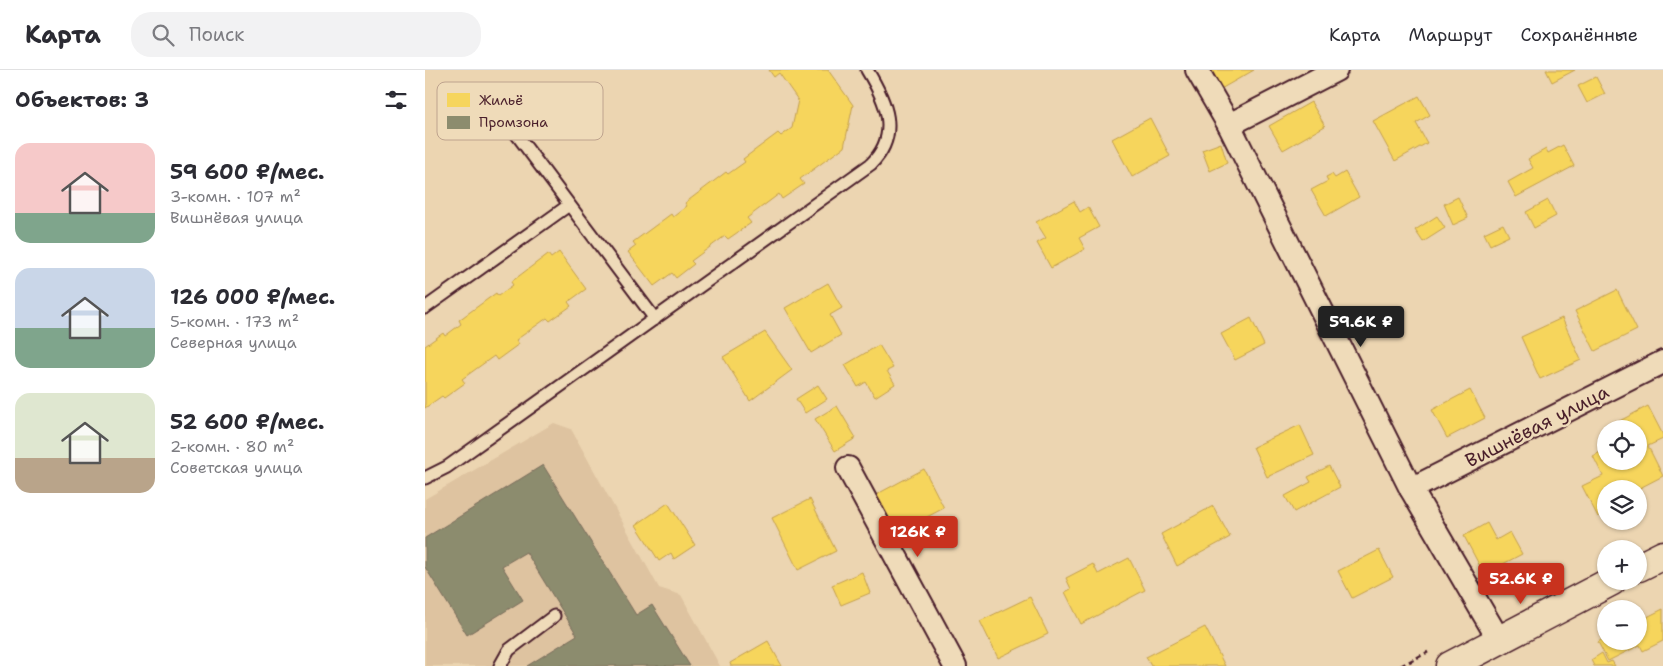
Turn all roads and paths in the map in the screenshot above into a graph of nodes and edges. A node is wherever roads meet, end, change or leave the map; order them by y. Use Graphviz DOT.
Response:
graph roads {
  1 [pos="867,70"];
  2 [pos="1197,70"];
  3 [pos="1336,70"];
  4 [pos="1229,125"];
  5 [pos="520,140"];
  6 [pos="569,205"];
  7 [pos="425,308"];
  8 [pos="655,319"];
  9 [pos="1663,362"];
  10 [pos="849,468"];
  11 [pos="425,478"];
  12 [pos="1411,489"];
  13 [pos="1663,555"];
  14 [pos="1647,563"];
  15 [pos="1597,589"];
  16 [pos="554,616"];
  17 [pos="1499,640"];
  18 [pos="500,666"];
  19 [pos="955,666"];
  20 [pos="1450,666"];
  1 -- 8 [label="lane"];
  2 -- 4 [label="street"];
  3 -- 4 [label="street"];
  4 -- 12 [label="street"];
  5 -- 6 [label="lane"];
  6 -- 7 [label="lane"];
  6 -- 8 [label="lane"];
  8 -- 11 [label="lane"];
  9 -- 12 [label="street, Вишнёвая улица"];
  10 -- 19 [label="street"];
  12 -- 17 [label="street"];
  13 -- 14 [label="street"];
  15 -- 17 [label="street"];
  16 -- 18 [label="lane"];
  17 -- 20 [label="street"];
}
